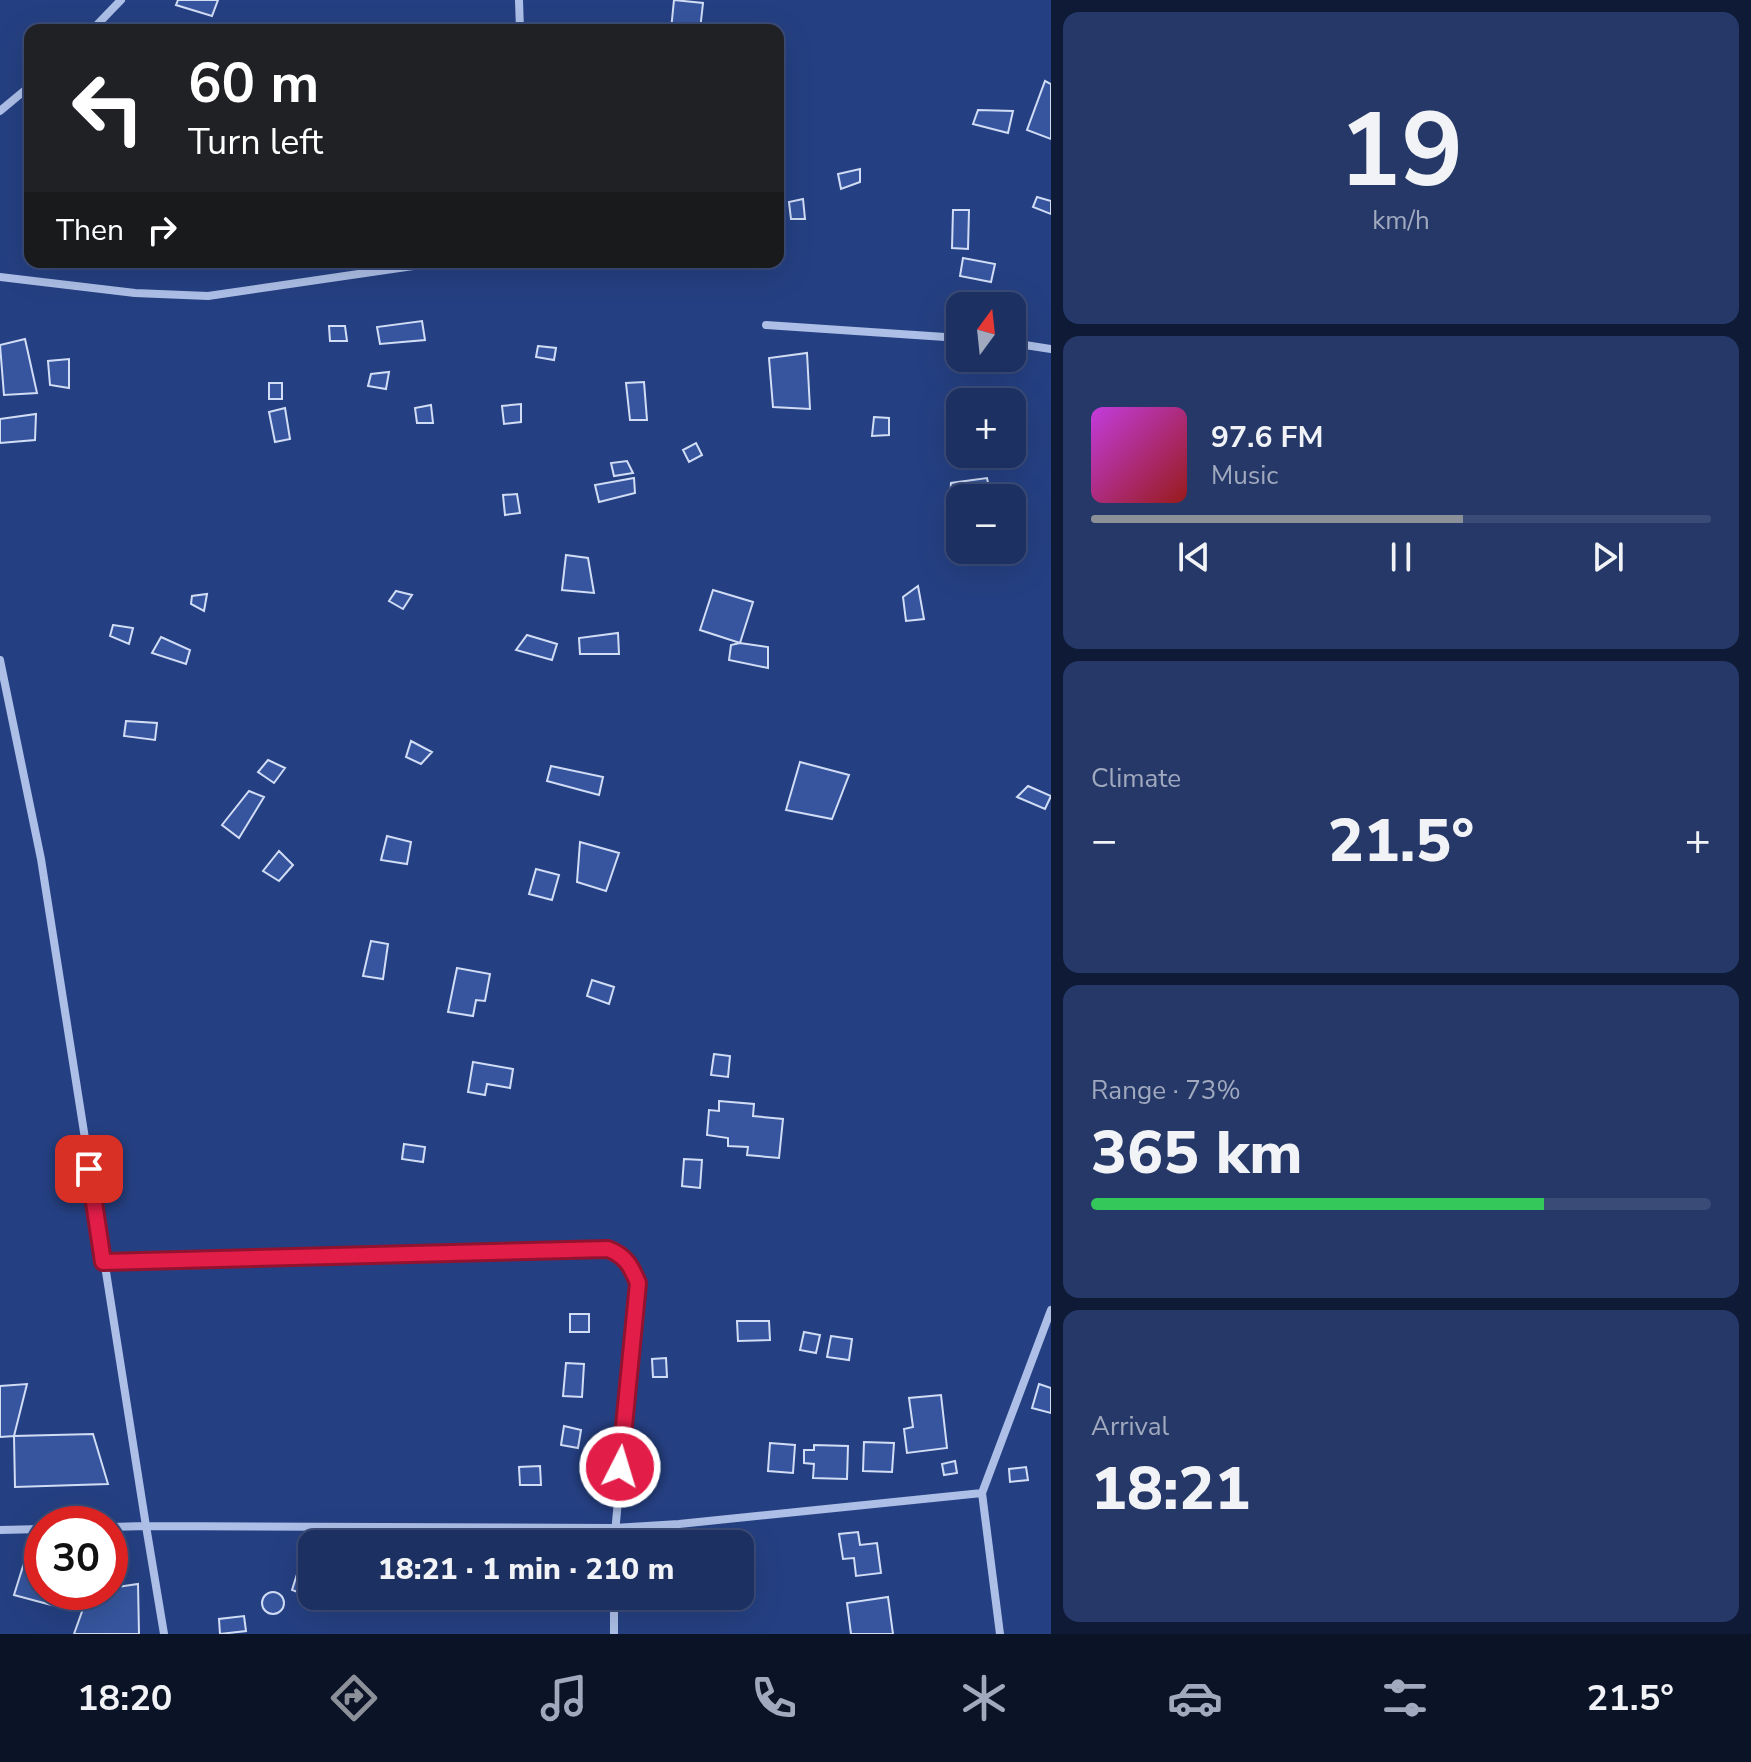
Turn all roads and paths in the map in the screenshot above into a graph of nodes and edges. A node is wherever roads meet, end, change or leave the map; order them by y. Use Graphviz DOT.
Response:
graph roads {
  1 [pos="121,0"];
  2 [pos="519,0"];
  3 [pos="98,24"];
  4 [pos="520,24"];
  5 [pos="24,91"];
  6 [pos="0,111"];
  7 [pos="399,268"];
  8 [pos="0,277"];
  9 [pos="766,325"];
  10 [pos="946,337"];
  11 [pos="1026,345"];
  12 [pos="1051,349"];
  13 [pos="0,660"];
  14 [pos="103,1262"];
  15 [pos="1051,1310"];
  16 [pos="982,1493"];
  17 [pos="128,1526"];
  18 [pos="146,1526"];
  19 [pos="614,1528"];
  20 [pos="24,1529"];
  21 [pos="0,1530"];
  22 [pos="614,1610"];
  23 [pos="164,1634"];
  24 [pos="614,1634"];
  25 [pos="1000,1634"];
  1 -- 3 [label="street"];
  2 -- 4 [label="street"];
  5 -- 6 [label="street"];
  7 -- 8 [label="street"];
  9 -- 10 [label="street"];
  11 -- 12 [label="street"];
  13 -- 14 [label="street"];
  14 -- 18 [label="street"];
  14 -- 19 [label="street"];
  15 -- 16 [label="street"];
  16 -- 19 [label="street"];
  16 -- 25 [label="street"];
  17 -- 18 [label="street"];
  18 -- 19 [label="street"];
  18 -- 23 [label="street"];
  20 -- 21 [label="street"];
  22 -- 24 [label="street"];
}
